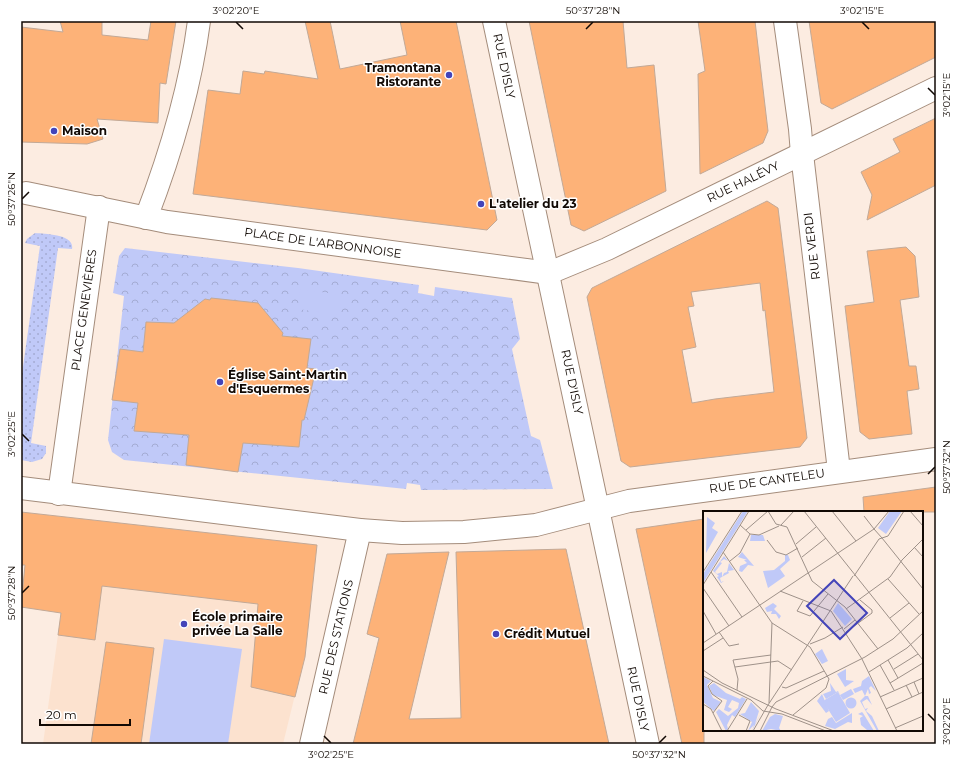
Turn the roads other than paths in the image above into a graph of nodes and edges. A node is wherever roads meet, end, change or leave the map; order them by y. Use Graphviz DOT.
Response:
graph roads {
  1 [pos="200,21"];
  2 [pos="494,21"];
  3 [pos="785,21"];
  4 [pos="936,88"];
  5 [pos="802,154"];
  6 [pos="23,192"];
  7 [pos="99,207"];
  8 [pos="146,218"];
  9 [pos="549,273"];
  10 [pos="936,458"];
  11 [pos="839,471"];
  12 [pos="21,488"];
  13 [pos="59,494"];
  14 [pos="598,508"];
  15 [pos="360,530"];
  16 [pos="311,744"];
  17 [pos="648,744"];
  1 -- 8 [label="street"];
  2 -- 9 [label="street, RUE D'ISLY"];
  3 -- 5 [label="street, RUE VERDI"];
  4 -- 5 [label="street, RUE HALÉVY"];
  5 -- 9 [label="street, RUE HALÉVY"];
  5 -- 11 [label="street, RUE VERDI"];
  6 -- 7 [label="street"];
  7 -- 8 [label="street, PLACE DE L'ARBONNOISE"];
  7 -- 13 [label="street, PLACE GENEVIÈRES"];
  8 -- 9 [label="street, PLACE DE L'ARBONNOISE"];
  9 -- 14 [label="street, RUE D'ISLY"];
  10 -- 11 [label="street, RUE DE CANTELEU"];
  11 -- 14 [label="street, RUE DE CANTELEU"];
  12 -- 13 [label="street"];
  13 -- 15 [label="street"];
  14 -- 15 [label="street"];
  14 -- 17 [label="street, RUE D'ISLY"];
  15 -- 16 [label="street, RUE DES STATIONS"];
}
